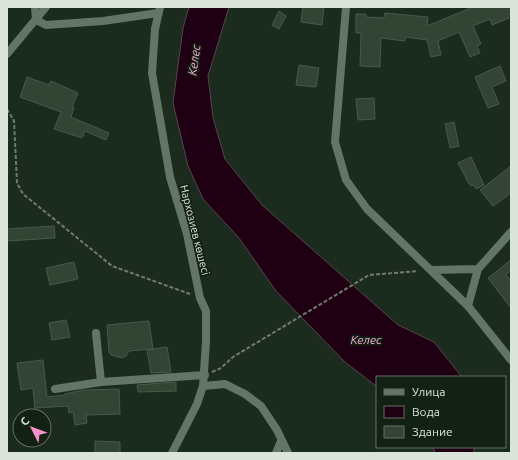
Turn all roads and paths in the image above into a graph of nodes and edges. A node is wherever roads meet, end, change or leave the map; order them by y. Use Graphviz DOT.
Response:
graph roads {
  1 [pos="35,7"];
  2 [pos="46,7"];
  3 [pos="346,7"];
  4 [pos="159,10"];
  5 [pos="36,20"];
  6 [pos="7,54"];
  7 [pos="7,109"];
  8 [pos="511,232"];
  9 [pos="431,270"];
  10 [pos="478,270"];
  11 [pos="200,298"];
  12 [pos="468,306"];
  13 [pos="96,333"];
  14 [pos="511,360"];
  15 [pos="204,375"];
  16 [pos="101,382"];
  17 [pos="203,386"];
  18 [pos="55,389"];
  19 [pos="281,442"];
  20 [pos="172,453"];
  21 [pos="276,453"];
  22 [pos="288,453"];
  1 -- 5 [label="street"];
  2 -- 5 [label="street"];
  3 -- 9 [label="street"];
  4 -- 5 [label="street"];
  4 -- 11 [label="street, Нархозиев көшесі"];
  5 -- 6 [label="street"];
  7 -- 11 [label="path"];
  8 -- 10 [label="street"];
  9 -- 10 [label="street"];
  9 -- 12 [label="street"];
  9 -- 15 [label="path"];
  10 -- 12 [label="street"];
  11 -- 15 [label="street, Нархозиев көшесі"];
  12 -- 14 [label="street"];
  13 -- 16 [label="street"];
  15 -- 16 [label="street"];
  15 -- 17 [label="street, Нархозиев көшесі"];
  16 -- 18 [label="street"];
  17 -- 19 [label="street"];
  17 -- 20 [label="street, Нархозиев көшесі"];
  19 -- 21 [label="street"];
  19 -- 22 [label="street"];
}
